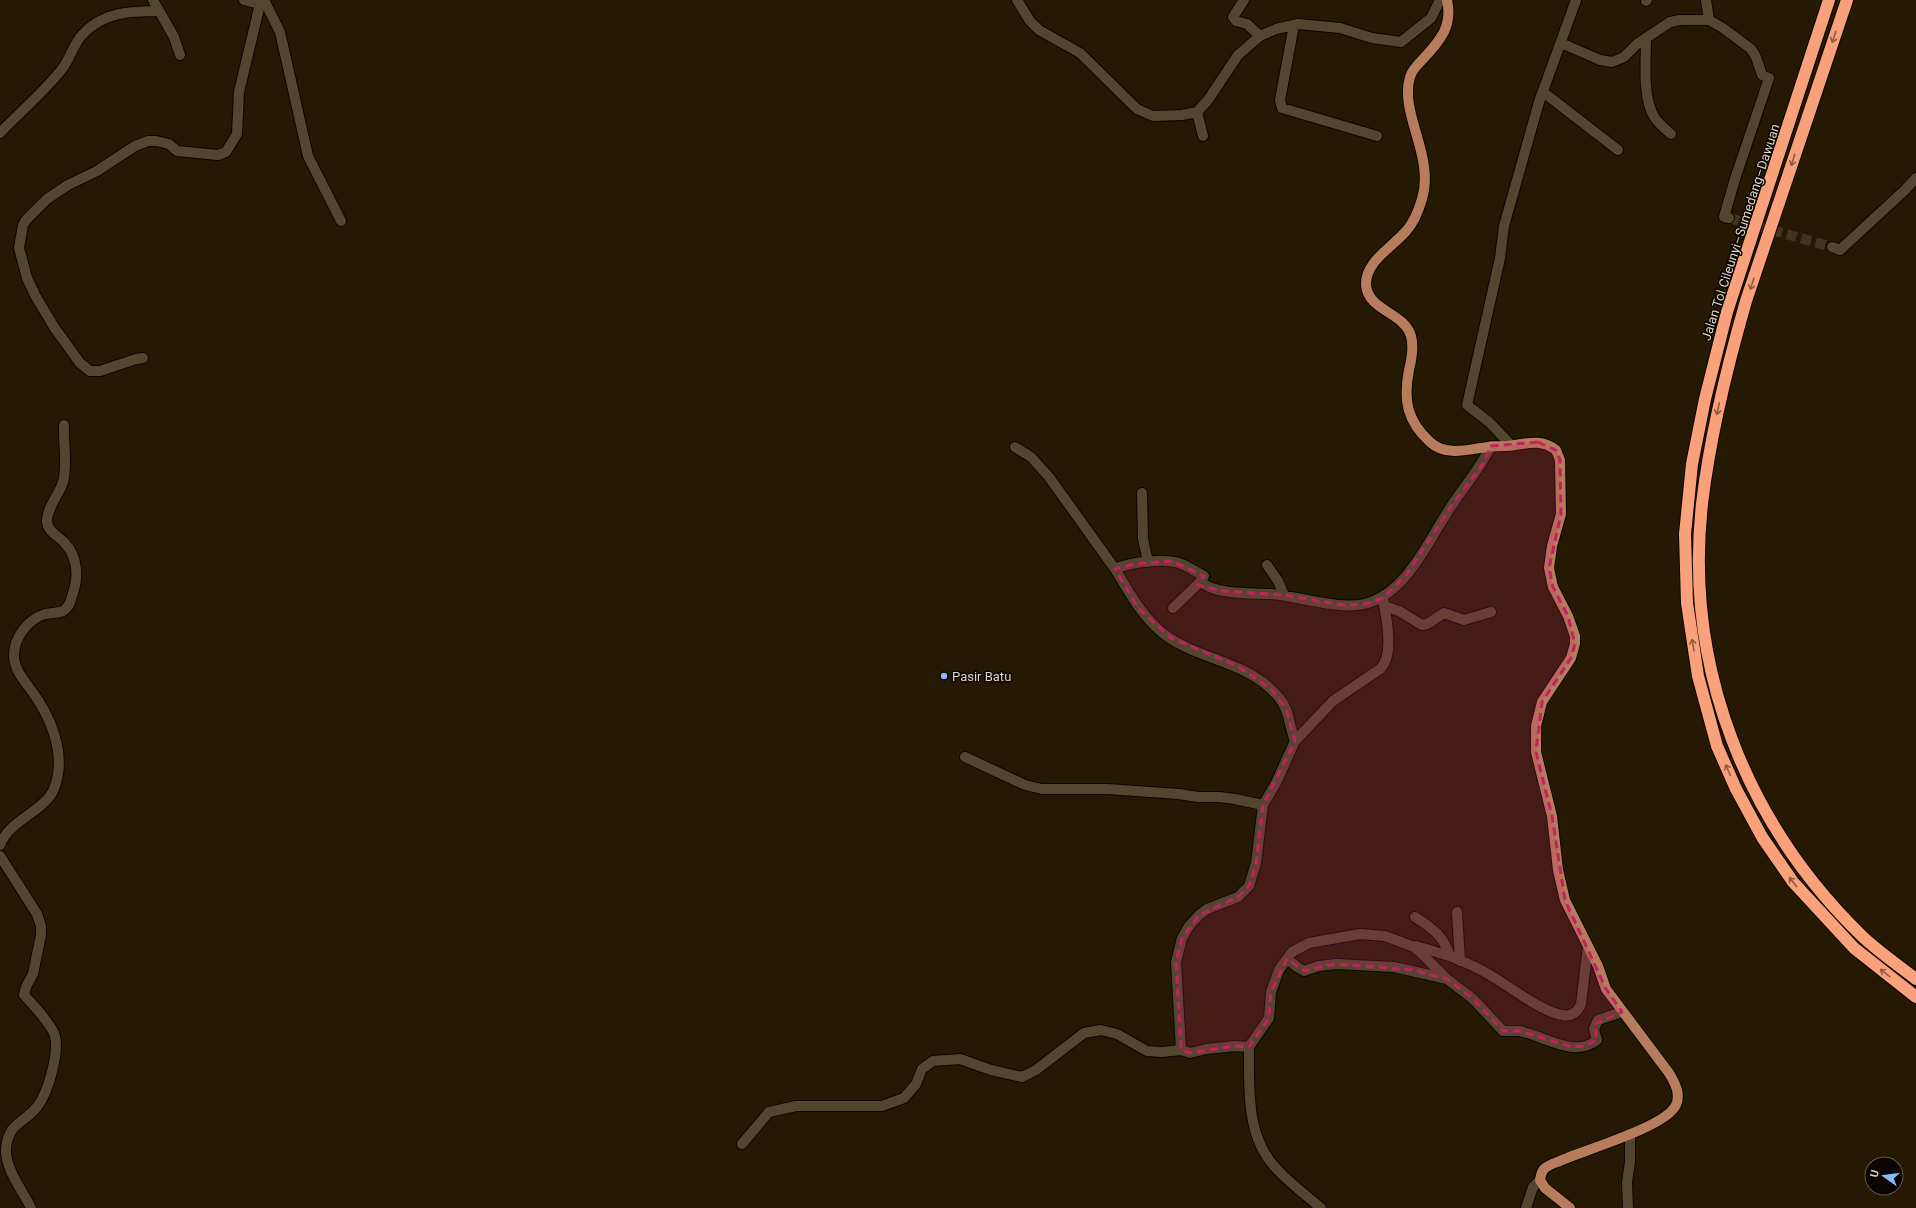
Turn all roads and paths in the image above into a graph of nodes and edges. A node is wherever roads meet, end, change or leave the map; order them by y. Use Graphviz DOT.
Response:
graph roads {
  1 [pos="152,0"];
  2 [pos="244,0"];
  3 [pos="1017,0"];
  4 [pos="1244,0"];
  5 [pos="1440,0"];
  6 [pos="1447,0"];
  7 [pos="1576,0"];
  8 [pos="1706,0"];
  9 [pos="1829,0"];
  10 [pos="1846,0"];
  11 [pos="263,2"];
  12 [pos="159,11"];
  13 [pos="1709,20"];
  14 [pos="1294,25"];
  15 [pos="1260,36"];
  16 [pos="1646,38"];
  17 [pos="1561,43"];
  18 [pos="180,55"];
  19 [pos="1543,92"];
  20 [pos="1196,112"];
  21 [pos="0,133"];
  22 [pos="1671,134"];
  23 [pos="1204,136"];
  24 [pos="1377,136"];
  25 [pos="1618,150"];
  26 [pos="1916,178"];
  27 [pos="1730,218"];
  28 [pos="340,221"];
  29 [pos="1832,247"];
  30 [pos="143,358"];
  31 [pos="64,425"];
  32 [pos="1511,445"];
  33 [pos="1491,446"];
  34 [pos="1015,447"];
  35 [pos="1142,493"];
  36 [pos="1148,562"];
  37 [pos="1267,565"];
  38 [pos="1115,569"];
  39 [pos="1201,581"];
  40 [pos="1284,595"];
  41 [pos="1384,602"];
  42 [pos="1173,608"];
  43 [pos="1491,612"];
  44 [pos="1295,742"];
  45 [pos="965,757"];
  46 [pos="1263,805"];
  47 [pos="0,845"];
  48 [pos="0,856"];
  49 [pos="1457,912"];
  50 [pos="1415,917"];
  51 [pos="1404,943"];
  52 [pos="1588,946"];
  53 [pos="1455,958"];
  54 [pos="1287,959"];
  55 [pos="1447,979"];
  56 [pos="1916,979"];
  57 [pos="1916,997"];
  58 [pos="1622,1012"];
  59 [pos="1249,1047"];
  60 [pos="1181,1050"];
  61 [pos="1630,1134"];
  62 [pos="742,1144"];
  63 [pos="1540,1180"];
  64 [pos="31,1208"];
  65 [pos="1321,1208"];
  66 [pos="1526,1208"];
  67 [pos="1570,1208"];
  68 [pos="1628,1208"];
  1 -- 12 [label="street"];
  2 -- 11 [label="street"];
  3 -- 20 [label="street"];
  4 -- 15 [label="street"];
  5 -- 14 [label="street"];
  6 -- 33 [label="main road"];
  7 -- 17 [label="street"];
  8 -- 13 [label="street"];
  57 -- 9 [label="highway, Jalan Tol Cileunyi–Sumedang–Dawuan, one-way"];
  10 -- 56 [label="highway, Jalan Tol Cileunyi–Sumedang–Dawuan, one-way"];
  11 -- 28 [label="street"];
  11 -- 30 [label="street"];
  12 -- 18 [label="street"];
  12 -- 21 [label="street"];
  13 -- 16 [label="street"];
  13 -- 27 [label="street"];
  14 -- 15 [label="street"];
  14 -- 24 [label="street"];
  15 -- 20 [label="street"];
  16 -- 17 [label="street"];
  16 -- 22 [label="street"];
  17 -- 19 [label="street"];
  19 -- 25 [label="street"];
  19 -- 32 [label="street"];
  20 -- 23 [label="street"];
  26 -- 29 [label="street"];
  31 -- 47 [label="street"];
  32 -- 33 [label="main road"];
  32 -- 52 [label="main road"];
  33 -- 41 [label="street"];
  34 -- 38 [label="street"];
  35 -- 36 [label="street"];
  36 -- 38 [label="street"];
  36 -- 39 [label="street"];
  37 -- 40 [label="street"];
  38 -- 44 [label="street"];
  39 -- 40 [label="street"];
  39 -- 42 [label="street"];
  40 -- 41 [label="street"];
  41 -- 43 [label="street"];
  41 -- 44 [label="street"];
  44 -- 46 [label="street"];
  45 -- 46 [label="street"];
  46 -- 60 [label="street"];
  48 -- 64 [label="street"];
  49 -- 53 [label="street"];
  50 -- 53 [label="street"];
  51 -- 53 [label="street"];
  51 -- 54 [label="street"];
  51 -- 55 [label="street"];
  52 -- 53 [label="street"];
  52 -- 58 [label="main road"];
  54 -- 55 [label="street"];
  54 -- 59 [label="street"];
  55 -- 58 [label="street"];
  58 -- 61 [label="main road"];
  59 -- 60 [label="street"];
  59 -- 65 [label="street"];
  60 -- 62 [label="street"];
  61 -- 63 [label="main road"];
  61 -- 68 [label="street"];
  63 -- 66 [label="street"];
  63 -- 67 [label="main road"];
}
